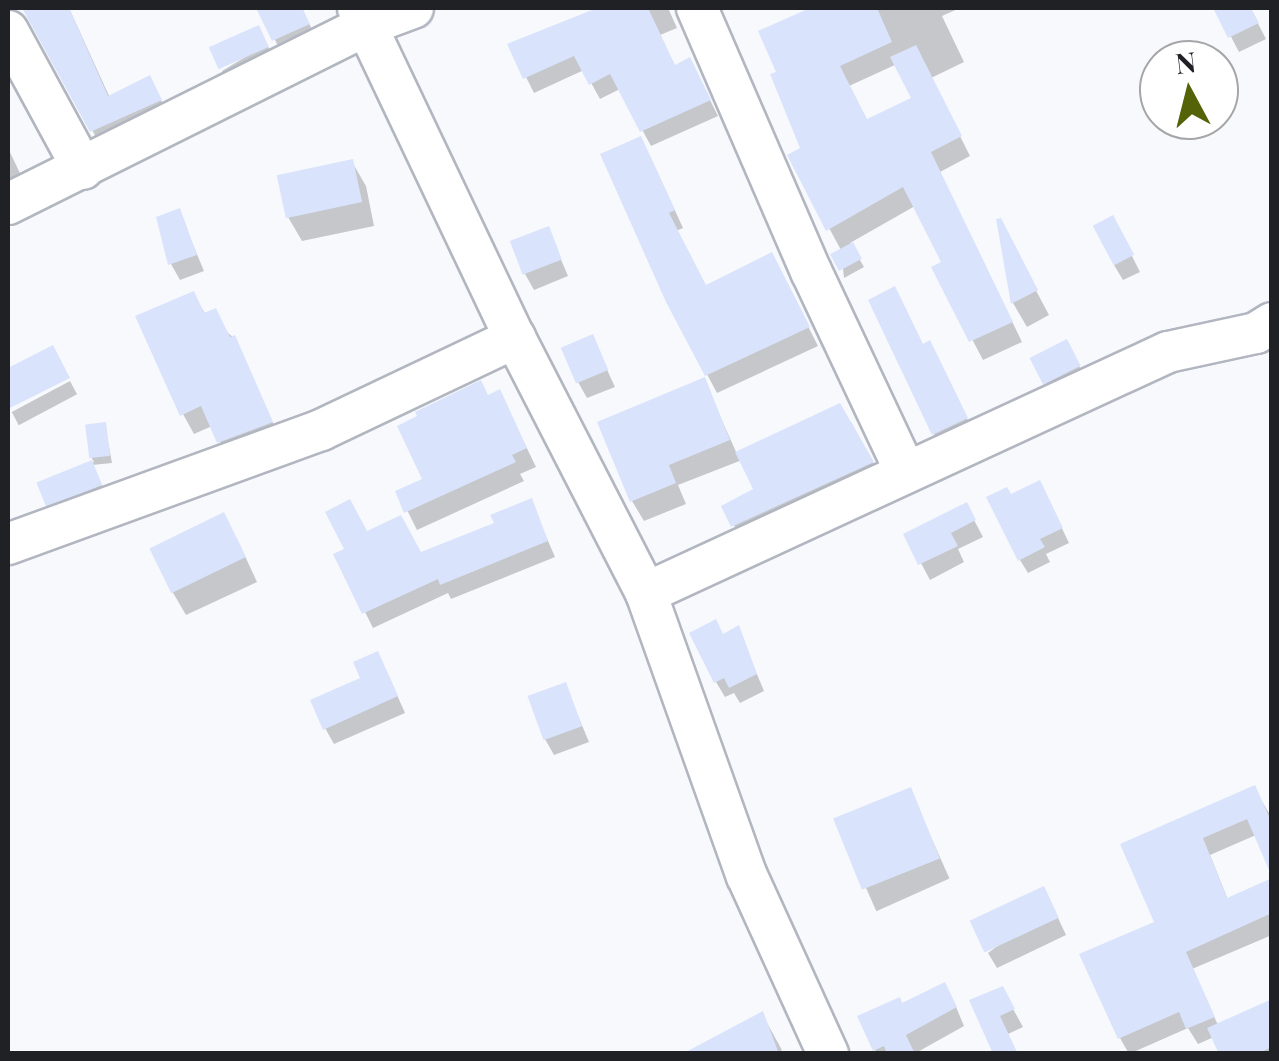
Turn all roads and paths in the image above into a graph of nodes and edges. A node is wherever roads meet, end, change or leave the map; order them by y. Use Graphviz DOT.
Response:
graph roads {
  1 [pos="413,8"];
  2 [pos="697,8"];
  3 [pos="362,16"];
  4 [pos="8,32"];
  5 [pos="83,170"];
  6 [pos="8,204"];
  7 [pos="1272,323"];
  8 [pos="515,338"];
  9 [pos="906,473"];
  10 [pos="8,544"];
  11 [pos="646,593"];
  12 [pos="828,1054"];
  1 -- 3 [label="street"];
  2 -- 9 [label="street"];
  3 -- 5 [label="street"];
  3 -- 8 [label="street"];
  4 -- 5 [label="street"];
  5 -- 6 [label="street"];
  7 -- 9 [label="street"];
  8 -- 10 [label="street"];
  8 -- 11 [label="street"];
  9 -- 11 [label="street"];
  11 -- 12 [label="street"];
}
